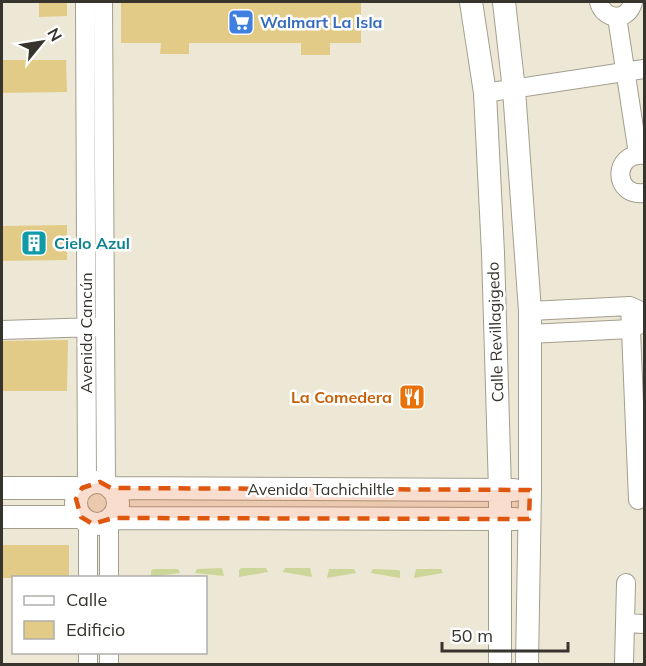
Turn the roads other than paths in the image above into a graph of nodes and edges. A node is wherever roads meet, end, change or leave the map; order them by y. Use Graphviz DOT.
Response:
graph roads {
  1 [pos="86,2"];
  2 [pos="103,2"];
  3 [pos="471,2"];
  4 [pos="504,2"];
  5 [pos="599,2"];
  6 [pos="633,2"];
  7 [pos="617,17"];
  8 [pos="645,69"];
  9 [pos="626,72"];
  10 [pos="514,90"];
  11 [pos="485,93"];
  12 [pos="641,154"];
  13 [pos="645,193"];
  14 [pos="637,309"];
  15 [pos="530,310"];
  16 [pos="638,325"];
  17 [pos="95,327"];
  18 [pos="2,330"];
  19 [pos="529,334"];
  20 [pos="97,486"];
  21 [pos="2,488"];
  22 [pos="500,490"];
  23 [pos="530,490"];
  24 [pos="638,500"];
  25 [pos="2,517"];
  26 [pos="500,518"];
  27 [pos="97,519"];
  28 [pos="530,519"];
  29 [pos="88,576"];
  30 [pos="109,576"];
  31 [pos="626,583"];
  32 [pos="626,623"];
  33 [pos="645,624"];
  34 [pos="500,664"];
  35 [pos="527,664"];
  36 [pos="624,664"];
  1 -- 17 [label="street, Avenida Cancún"];
  2 -- 17 [label="street, Avenida Cancún"];
  3 -- 11 [label="street, Calle Revillagigedo"];
  4 -- 10 [label="street, Calle Revillagigedo"];
  5 -- 7 [label="street"];
  6 -- 7 [label="street"];
  7 -- 9 [label="street"];
  8 -- 9 [label="street"];
  9 -- 10 [label="street"];
  9 -- 12 [label="street"];
  10 -- 11 [label="street"];
  10 -- 15 [label="street, Calle Revillagigedo"];
  11 -- 22 [label="street, Calle Revillagigedo"];
  12 -- 13 [label="street"];
  14 -- 15 [label="street"];
  14 -- 16 [label="street"];
  15 -- 19 [label="street, Calle Revillagigedo"];
  16 -- 19 [label="street"];
  16 -- 24 [label="street"];
  17 -- 18 [label="street"];
  17 -- 20 [label="street, Avenida Cancún"];
  19 -- 23 [label="street, Calle Revillagigedo"];
  20 -- 21 [label="street, Avenida Tachichiltle"];
  20 -- 22 [label="street, Avenida Tachichiltle"];
  20 -- 27 [label="street"];
  20 -- 27 [label="street"];
  22 -- 23 [label="street, Avenida Tachichiltle"];
  22 -- 26 [label="street, Calle Revillagigedo"];
  23 -- 28 [label="street, Calle Revillagigedo"];
  25 -- 27 [label="street, Avenida Tachichiltle"];
  26 -- 27 [label="street, Avenida Tachichiltle"];
  26 -- 28 [label="street, Avenida Tachichiltle"];
  26 -- 34 [label="street, Calle Revillagigedo"];
  27 -- 29 [label="street"];
  27 -- 30 [label="street"];
  28 -- 35 [label="street, Calle Revillagigedo"];
  31 -- 32 [label="street"];
  32 -- 33 [label="street"];
  32 -- 36 [label="street"];
}
